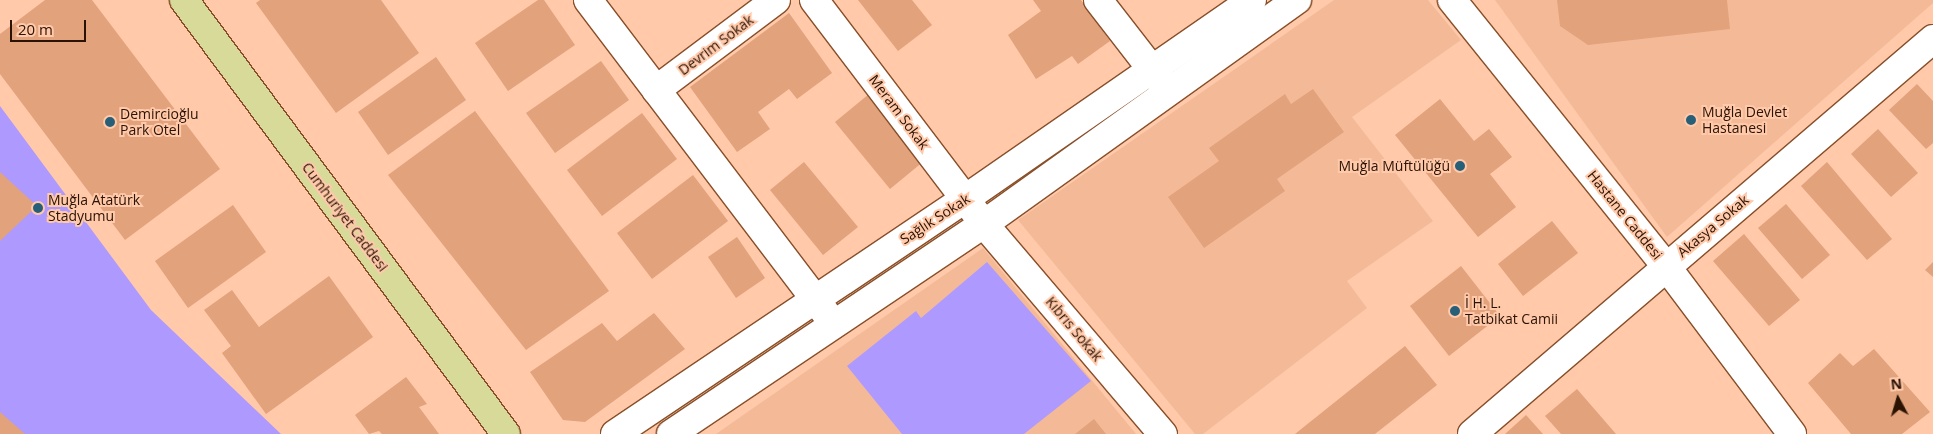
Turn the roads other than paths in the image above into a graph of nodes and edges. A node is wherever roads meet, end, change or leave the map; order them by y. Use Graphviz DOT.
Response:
graph roads {
  1 [pos="184,0"];
  2 [pos="588,0"];
  3 [pos="776,0"];
  4 [pos="814,0"];
  5 [pos="1098,0"];
  6 [pos="1252,0"];
  7 [pos="1297,0"];
  8 [pos="1452,0"];
  9 [pos="1933,39"];
  10 [pos="1153,70"];
  11 [pos="656,90"];
  12 [pos="1169,92"];
  13 [pos="965,199"];
  14 [pos="984,224"];
  15 [pos="1666,266"];
  16 [pos="815,298"];
  17 [pos="835,325"];
  18 [pos="506,434"];
  19 [pos="615,434"];
  20 [pos="672,434"];
  21 [pos="1163,434"];
  22 [pos="1472,434"];
  23 [pos="1792,434"];
  1 -- 18 [label="main road, Cumhuriyet Caddesi"];
  2 -- 11 [label="street"];
  3 -- 11 [label="street, Devrim Sokak"];
  4 -- 13 [label="street, Meram Sokak"];
  5 -- 10 [label="street"];
  6 -- 10 [label="street, Sağlık Sokak"];
  7 -- 12 [label="street"];
  8 -- 15 [label="street, Hastane Caddesi"];
  9 -- 15 [label="street, Akasya Sokak"];
  10 -- 12 [label="street"];
  10 -- 13 [label="street, Sağlık Sokak"];
  11 -- 16 [label="street"];
  12 -- 14 [label="street"];
  13 -- 14 [label="street, Meram Sokak"];
  13 -- 16 [label="street, Sağlık Sokak"];
  14 -- 17 [label="street"];
  14 -- 21 [label="street, Kıbrıs Sokak"];
  15 -- 22 [label="street, Akasya Sokak"];
  15 -- 23 [label="street, Hastane Caddesi"];
  16 -- 17 [label="street"];
  16 -- 19 [label="street, Sağlık Sokak"];
  17 -- 20 [label="street"];
}
